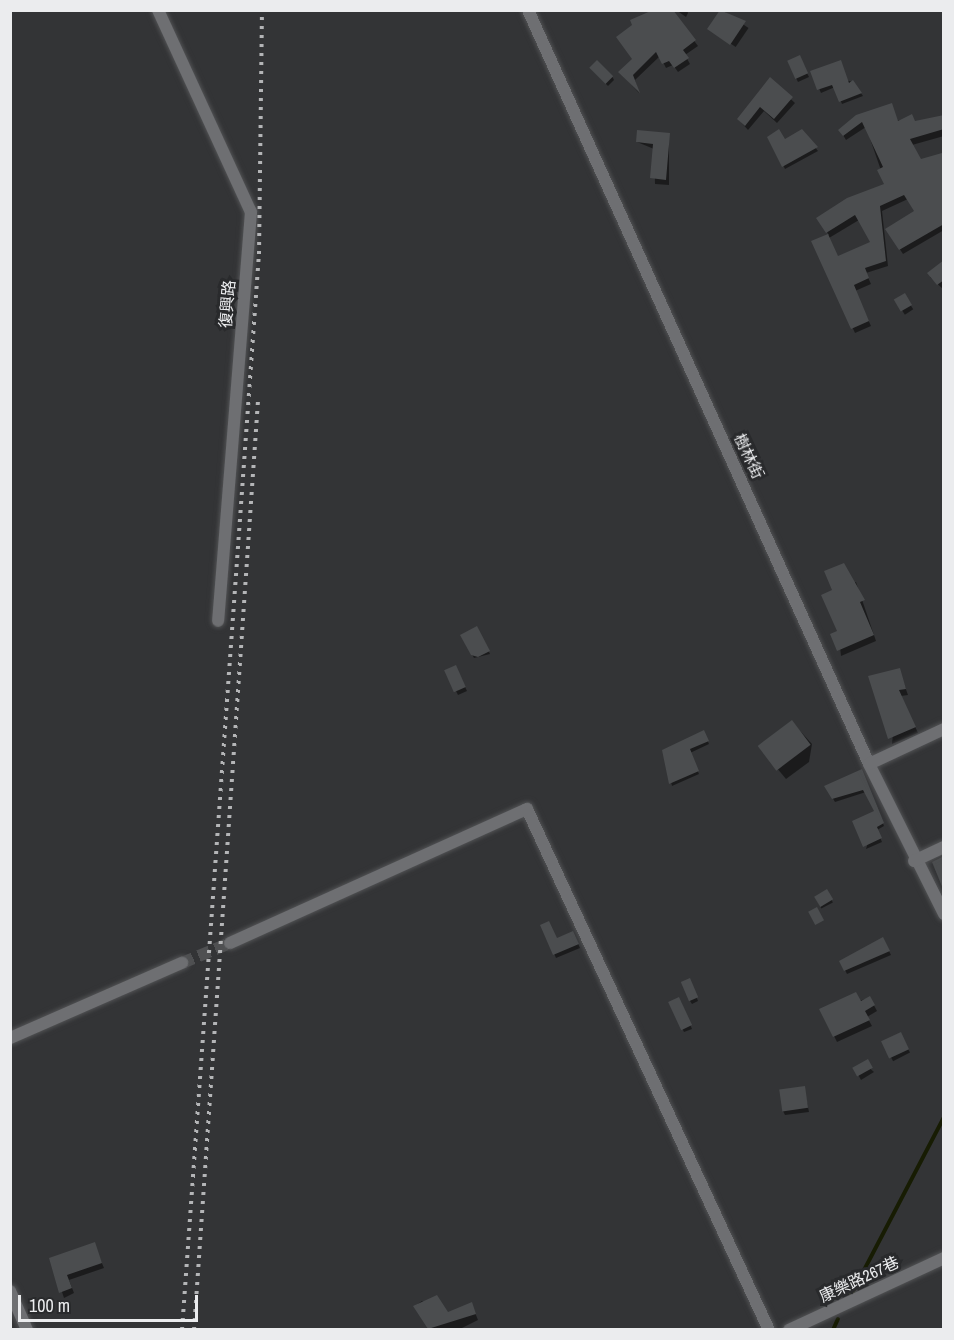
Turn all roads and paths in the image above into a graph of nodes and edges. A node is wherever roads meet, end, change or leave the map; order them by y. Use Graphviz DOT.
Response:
graph roads {
  1 [pos="158,10"];
  2 [pos="528,10"];
  3 [pos="218,621"];
  4 [pos="944,729"];
  5 [pos="869,764"];
  6 [pos="944,847"];
  7 [pos="914,861"];
  8 [pos="944,914"];
  9 [pos="230,943"];
  10 [pos="182,963"];
  11 [pos="10,1038"];
  12 [pos="944,1258"];
  13 [pos="10,1291"];
  14 [pos="27,1329"];
  15 [pos="769,1329"];
  16 [pos="789,1329"];
  1 -- 3 [label="street, 復興路"];
  2 -- 5 [label="street, 樹林街"];
  4 -- 5 [label="street"];
  5 -- 7 [label="street, 樹林街"];
  6 -- 7 [label="street"];
  7 -- 8 [label="street, 樹林街"];
  9 -- 15 [label="street"];
  10 -- 11 [label="street"];
  12 -- 16 [label="street, 康樂路267巷"];
  13 -- 14 [label="street"];
}
